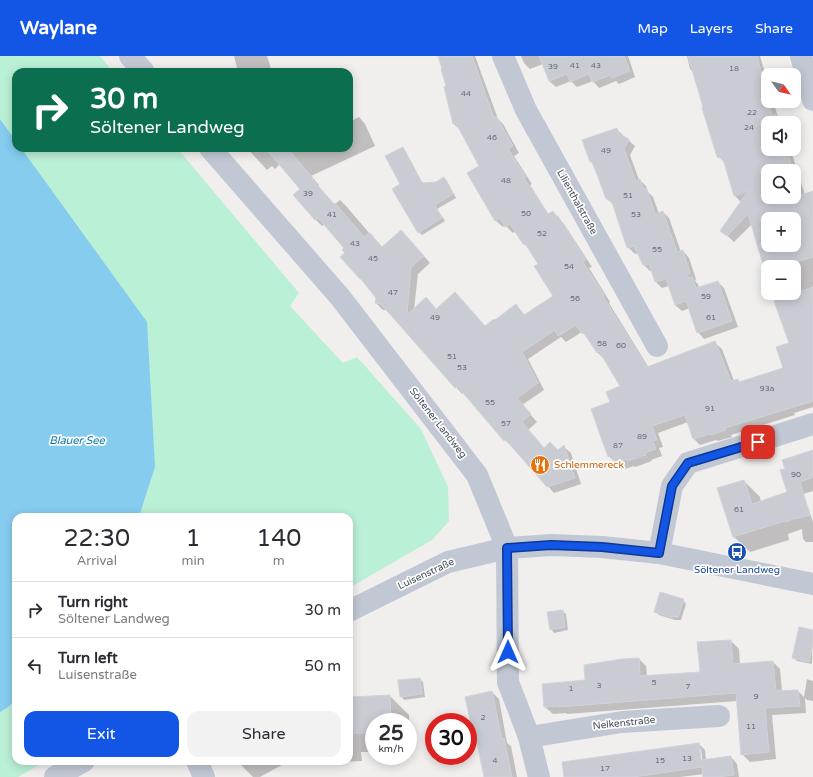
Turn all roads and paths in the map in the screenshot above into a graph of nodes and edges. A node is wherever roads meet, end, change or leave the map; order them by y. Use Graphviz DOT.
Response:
graph roads {
  1 [pos="503,56"];
  2 [pos="801,56"];
  3 [pos="812,92"];
  4 [pos="213,152"];
  5 [pos="657,346"];
  6 [pos="813,424"];
  7 [pos="507,548"];
  8 [pos="659,553"];
  9 [pos="813,584"];
  10 [pos="353,609"];
  11 [pos="719,716"];
  12 [pos="529,737"];
  13 [pos="77,765"];
  14 [pos="199,765"];
  15 [pos="55,777"];
  16 [pos="204,777"];
  17 [pos="539,777"];
  1 -- 5 [label="street, Lilienthalstraße"];
  2 -- 3 [label="street"];
  4 -- 7 [label="street, Söltener Landweg"];
  6 -- 8 [label="street"];
  7 -- 8 [label="street"];
  7 -- 10 [label="street, Luisenstraße"];
  7 -- 12 [label="street"];
  8 -- 9 [label="street"];
  11 -- 12 [label="street, Nelkenstraße"];
  12 -- 17 [label="street"];
  13 -- 15 [label="street"];
  14 -- 16 [label="street"];
}
